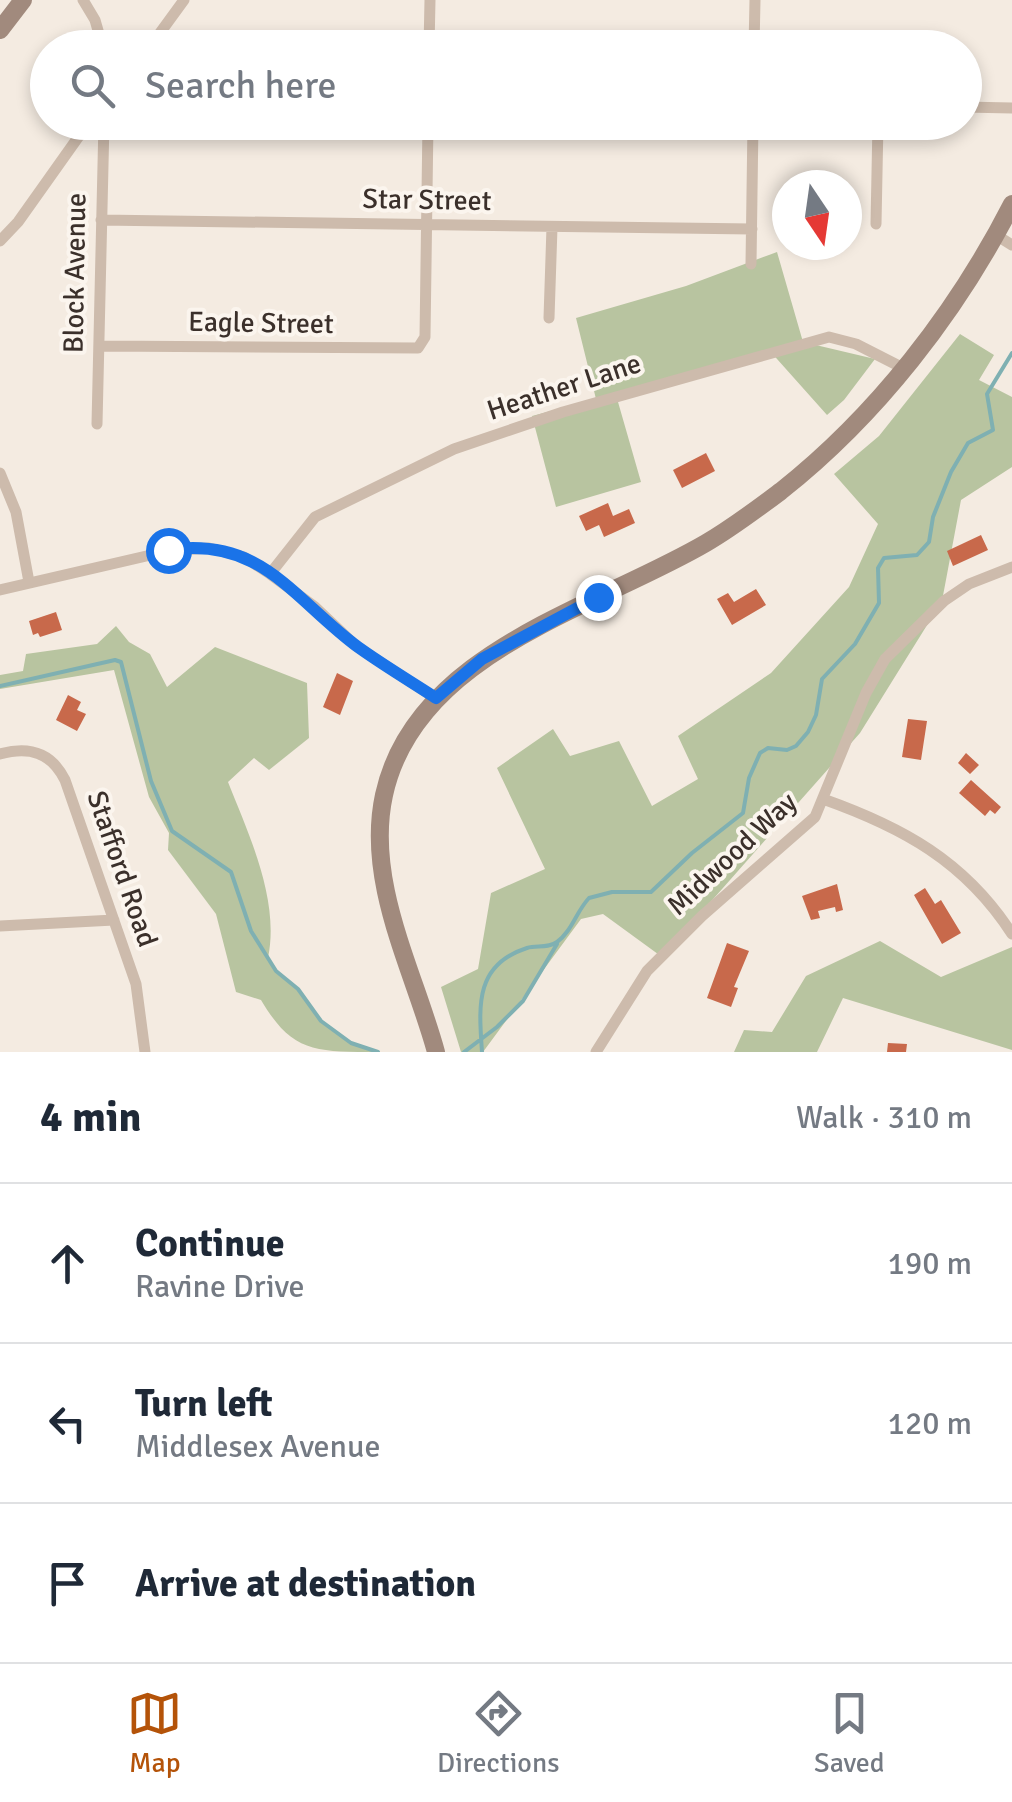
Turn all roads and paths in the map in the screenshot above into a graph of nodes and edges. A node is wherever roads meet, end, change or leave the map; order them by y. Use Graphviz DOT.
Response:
graph roads {
  1 [pos="22,0"];
  2 [pos="83,0"];
  3 [pos="184,0"];
  4 [pos="430,0"];
  5 [pos="755,0"];
  6 [pos="0,30"];
  7 [pos="98,30"];
  8 [pos="162,30"];
  9 [pos="429,30"];
  10 [pos="754,30"];
  11 [pos="982,107"];
  12 [pos="1012,108"];
  13 [pos="77,140"];
  14 [pos="104,140"];
  15 [pos="428,140"];
  16 [pos="754,140"];
  17 [pos="878,140"];
  18 [pos="1012,204"];
  19 [pos="102,220"];
  20 [pos="876,224"];
  21 [pos="427,225"];
  22 [pos="552,227"];
  23 [pos="752,229"];
  24 [pos="1004,240"];
  25 [pos="0,241"];
  26 [pos="751,264"];
  27 [pos="549,318"];
  28 [pos="100,346"];
  29 [pos="905,369"];
  30 [pos="97,424"];
  31 [pos="0,472"];
  32 [pos="1012,567"];
  33 [pos="270,574"];
  34 [pos="29,582"];
  35 [pos="0,590"];
  36 [pos="436,698"];
  37 [pos="0,754"];
  38 [pos="822,799"];
  39 [pos="114,920"];
  40 [pos="0,926"];
  41 [pos="1012,934"];
  42 [pos="144,1052"];
  43 [pos="436,1052"];
  44 [pos="596,1052"];
  1 -- 6 [label="street"];
  2 -- 7 [label="street"];
  3 -- 8 [label="street"];
  4 -- 9 [label="street"];
  5 -- 10 [label="street"];
  11 -- 12 [label="street"];
  13 -- 25 [label="street"];
  14 -- 19 [label="street, Block Avenue"];
  15 -- 21 [label="street"];
  16 -- 23 [label="street"];
  17 -- 20 [label="street"];
  18 -- 24 [label="street"];
  19 -- 21 [label="street, Star Street"];
  19 -- 28 [label="street, Block Avenue"];
  21 -- 22 [label="street, Star Street"];
  21 -- 28 [label="street, Eagle Street"];
  22 -- 23 [label="street, Star Street"];
  22 -- 27 [label="street"];
  23 -- 26 [label="street"];
  24 -- 29 [label="street"];
  28 -- 30 [label="street, Block Avenue"];
  29 -- 33 [label="street, Heather Lane"];
  29 -- 36 [label="street"];
  31 -- 34 [label="street"];
  32 -- 38 [label="street, Midwood Way"];
  33 -- 34 [label="street"];
  33 -- 36 [label="street"];
  34 -- 35 [label="street"];
  36 -- 43 [label="street"];
  37 -- 39 [label="street, Stafford Road"];
  38 -- 41 [label="street"];
  38 -- 44 [label="street, Midwood Way"];
  39 -- 40 [label="street"];
  39 -- 42 [label="street, Stafford Road"];
}
